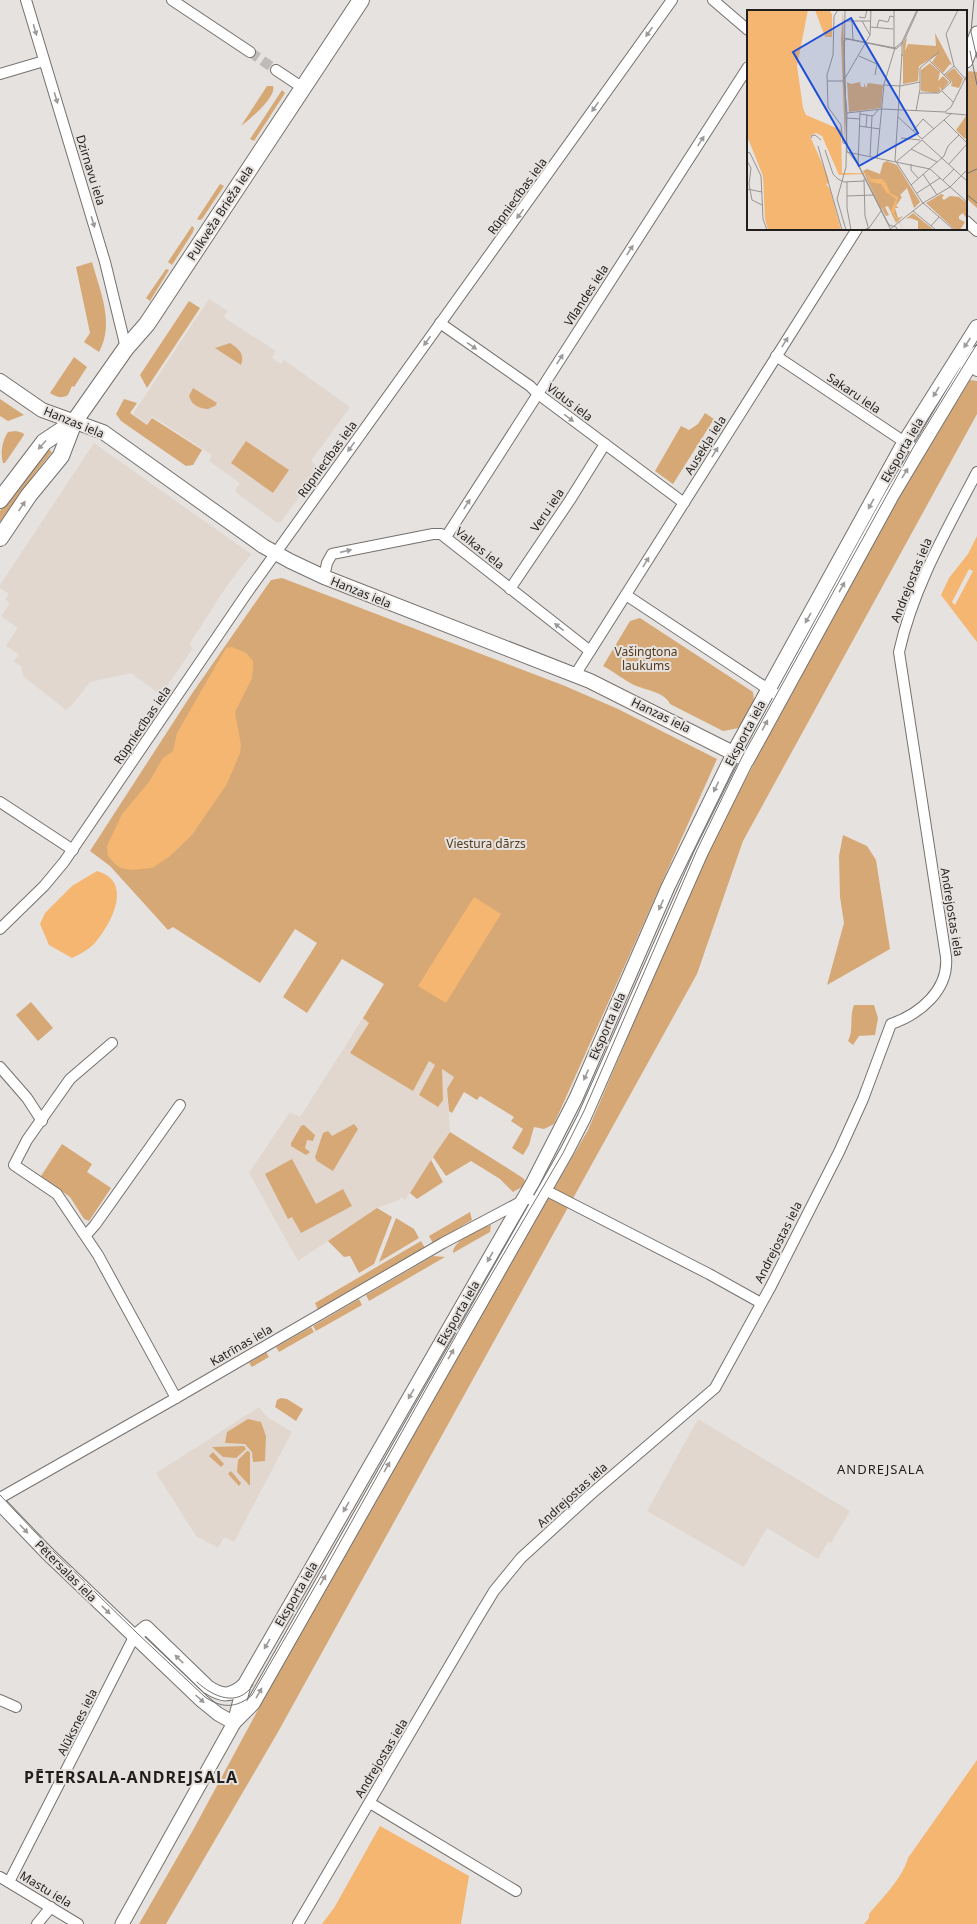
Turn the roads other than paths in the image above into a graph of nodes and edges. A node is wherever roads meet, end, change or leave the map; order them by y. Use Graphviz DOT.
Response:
graph roads {
  1 [pos="26,0"];
  2 [pos="172,0"];
  3 [pos="361,0"];
  4 [pos="672,0"];
  5 [pos="714,0"];
  6 [pos="747,29"];
  7 [pos="977,32"];
  8 [pos="250,52"];
  9 [pos="967,58"];
  10 [pos="44,61"];
  11 [pos="747,69"];
  12 [pos="276,70"];
  13 [pos="0,74"];
  14 [pos="303,88"];
  15 [pos="967,222"];
  16 [pos="856,230"];
  17 [pos="977,231"];
  18 [pos="440,323"];
  19 [pos="977,327"];
  20 [pos="126,348"];
  21 [pos="977,353"];
  22 [pos="776,356"];
  23 [pos="956,358"];
  24 [pos="973,369"];
  25 [pos="0,381"];
  26 [pos="538,394"];
  27 [pos="74,422"];
  28 [pos="904,443"];
  29 [pos="604,444"];
  30 [pos="918,451"];
  31 [pos="977,472"];
  32 [pos="0,500"];
  33 [pos="684,503"];
  34 [pos="446,537"];
  35 [pos="0,538"];
  36 [pos="275,554"];
  37 [pos="324,577"];
  38 [pos="510,589"];
  39 [pos="626,595"];
  40 [pos="590,651"];
  41 [pos="576,675"];
  42 [pos="768,690"];
  43 [pos="780,698"];
  44 [pos="734,752"];
  45 [pos="747,760"];
  46 [pos="0,802"];
  47 [pos="73,850"];
  48 [pos="0,929"];
  49 [pos="112,1043"];
  50 [pos="0,1068"];
  51 [pos="180,1105"];
  52 [pos="42,1120"];
  53 [pos="551,1193"];
  54 [pos="522,1202"];
  55 [pos="538,1204"];
  56 [pos="496,1216"];
  57 [pos="509,1223"];
  58 [pos="522,1231"];
  59 [pos="86,1235"];
  60 [pos="761,1303"];
  61 [pos="176,1398"];
  62 [pos="0,1498"];
  63 [pos="0,1504"];
  64 [pos="134,1637"];
  65 [pos="244,1685"];
  66 [pos="0,1700"];
  67 [pos="16,1707"];
  68 [pos="234,1723"];
  69 [pos="370,1803"];
  70 [pos="4,1880"];
  71 [pos="516,1891"];
  72 [pos="51,1907"];
  73 [pos="36,1924"];
  74 [pos="78,1924"];
  75 [pos="122,1924"];
  76 [pos="298,1924"];
  1 -- 10 [label="street, Dzirnavu iela, one-way"];
  2 -- 8 [label="street"];
  3 -- 14 [label="main road, Pulkveža Brieža iela"];
  4 -- 18 [label="street, Rūpniecības iela, one-way"];
  5 -- 6 [label="street"];
  7 -- 9 [label="street"];
  10 -- 13 [label="street"];
  10 -- 20 [label="street, Dzirnavu iela, one-way"];
  26 -- 11 [label="street, Vīlandes iela, one-way"];
  12 -- 14 [label="street"];
  14 -- 20 [label="main road, Pulkveža Brieža iela"];
  15 -- 17 [label="street"];
  22 -- 16 [label="street, Ausekļa iela, one-way"];
  18 -- 26 [label="street, Vidus iela, one-way"];
  18 -- 36 [label="street, Rūpniecības iela, one-way"];
  19 -- 23 [label="main road, Eksporta iela, one-way"];
  20 -- 27 [label="main road, Pulkveža Brieža iela"];
  21 -- 24 [label="main road, Eksporta iela"];
  22 -- 28 [label="street, Sakaru iela"];
  33 -- 22 [label="street, Ausekļa iela, one-way"];
  23 -- 24 [label="street"];
  23 -- 28 [label="main road, Eksporta iela, one-way"];
  24 -- 30 [label="main road, Eksporta iela"];
  25 -- 27 [label="main road, Hanzas iela"];
  26 -- 29 [label="street, Vidus iela, one-way"];
  34 -- 26 [label="street, Vīlandes iela, one-way"];
  27 -- 32 [label="main road, Pulkveža Brieža iela, one-way"];
  35 -- 27 [label="main road, Pulkveža Brieža iela, one-way"];
  27 -- 36 [label="main road, Hanzas iela"];
  28 -- 30 [label="street, Sakaru iela"];
  28 -- 42 [label="main road, Eksporta iela, one-way"];
  29 -- 33 [label="street, Vidus iela"];
  29 -- 38 [label="street, Veru iela"];
  43 -- 30 [label="main road, Eksporta iela, one-way"];
  31 -- 60 [label="street, Andrejostas iela"];
  39 -- 33 [label="street, Ausekļa iela, one-way"];
  37 -- 34 [label="street, Valkas iela, one-way"];
  34 -- 38 [label="street, Valkas iela"];
  36 -- 37 [label="main road, Hanzas iela"];
  36 -- 47 [label="street, Rūpniecības iela"];
  37 -- 41 [label="main road, Hanzas iela"];
  40 -- 38 [label="street, Valkas iela, one-way"];
  39 -- 40 [label="street, Ausekļa iela"];
  39 -- 42 [label="street"];
  40 -- 41 [label="street, Ausekļa iela"];
  41 -- 44 [label="main road, Hanzas iela"];
  42 -- 43 [label="street"];
  42 -- 44 [label="main road, Eksporta iela"];
  45 -- 43 [label="main road, Eksporta iela, one-way"];
  44 -- 45 [label="main road, Hanzas iela"];
  44 -- 54 [label="street, Eksporta iela, one-way"];
  45 -- 55 [label="street, Eksporta iela"];
  46 -- 47 [label="street"];
  47 -- 48 [label="street, Rūpniecības iela"];
  49 -- 52 [label="street"];
  50 -- 52 [label="street"];
  51 -- 59 [label="street"];
  52 -- 59 [label="street"];
  53 -- 60 [label="street"];
  54 -- 55 [label="street"];
  54 -- 56 [label="street, Katrīnas iela"];
  54 -- 57 [label="street, Eksporta iela"];
  55 -- 58 [label="street, Eksporta iela"];
  56 -- 57 [label="street"];
  56 -- 61 [label="street, Katrīnas iela"];
  57 -- 58 [label="street"];
  57 -- 65 [label="street, Eksporta iela, one-way"];
  68 -- 58 [label="street, Eksporta iela, one-way"];
  59 -- 61 [label="street"];
  60 -- 69 [label="street, Andrejostas iela"];
  61 -- 62 [label="street, Katrīnas iela"];
  63 -- 64 [label="street, Pētersalas iela, one-way"];
  65 -- 64 [label="street, one-way"];
  64 -- 68 [label="street, Pētersalas iela, one-way"];
  64 -- 70 [label="street, Alūksnes iela"];
  65 -- 68 [label="street, Eksporta iela"];
  66 -- 67 [label="street"];
  68 -- 75 [label="street, Eksporta iela"];
  69 -- 71 [label="street"];
  69 -- 76 [label="street, Andrejostas iela"];
  70 -- 72 [label="street, Mastu iela"];
  72 -- 73 [label="street"];
  72 -- 74 [label="street, Mastu iela"];
}
